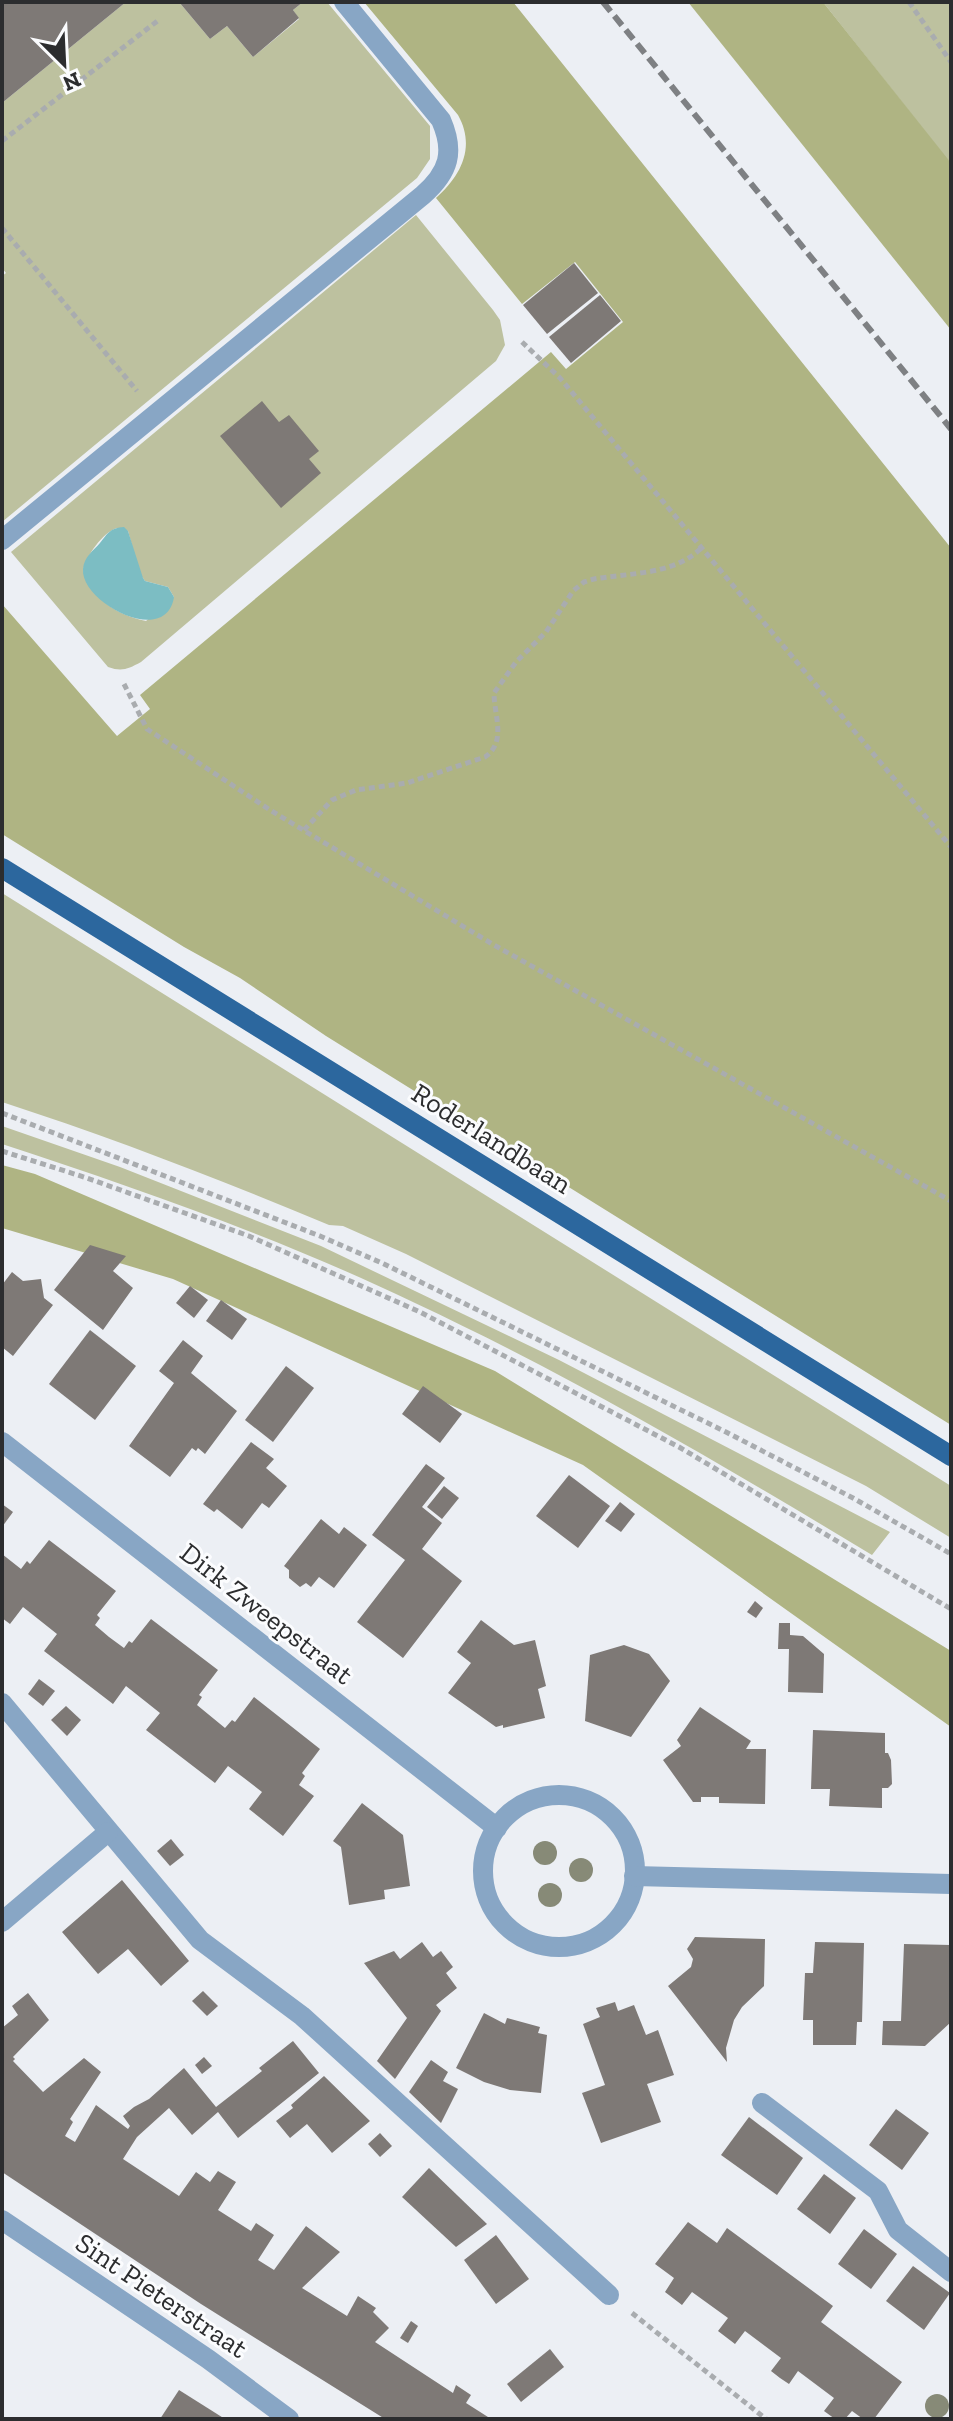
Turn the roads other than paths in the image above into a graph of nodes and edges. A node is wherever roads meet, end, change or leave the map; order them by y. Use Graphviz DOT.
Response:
graph roads {
  1 [pos="344,2"];
  2 [pos="2,540"];
  3 [pos="2,868"];
  4 [pos="2,1442"];
  5 [pos="951,1456"];
  6 [pos="2,1703"];
  7 [pos="497,1828"];
  8 [pos="108,1832"];
  9 [pos="634,1876"];
  10 [pos="951,1884"];
  11 [pos="2,1922"];
  12 [pos="762,2103"];
  13 [pos="2,2220"];
  14 [pos="951,2272"];
  15 [pos="609,2295"];
  16 [pos="289,2419"];
  1 -- 2 [label="street"];
  3 -- 5 [label="main road, Roderlandbaan"];
  4 -- 7 [label="street, Dirk Zweepstraat"];
  6 -- 8 [label="street"];
  7 -- 9 [label="street"];
  7 -- 9 [label="street"];
  8 -- 11 [label="street"];
  8 -- 15 [label="street"];
  9 -- 10 [label="street"];
  12 -- 14 [label="street"];
  13 -- 16 [label="street, Sint Pieterstraat"];
}
